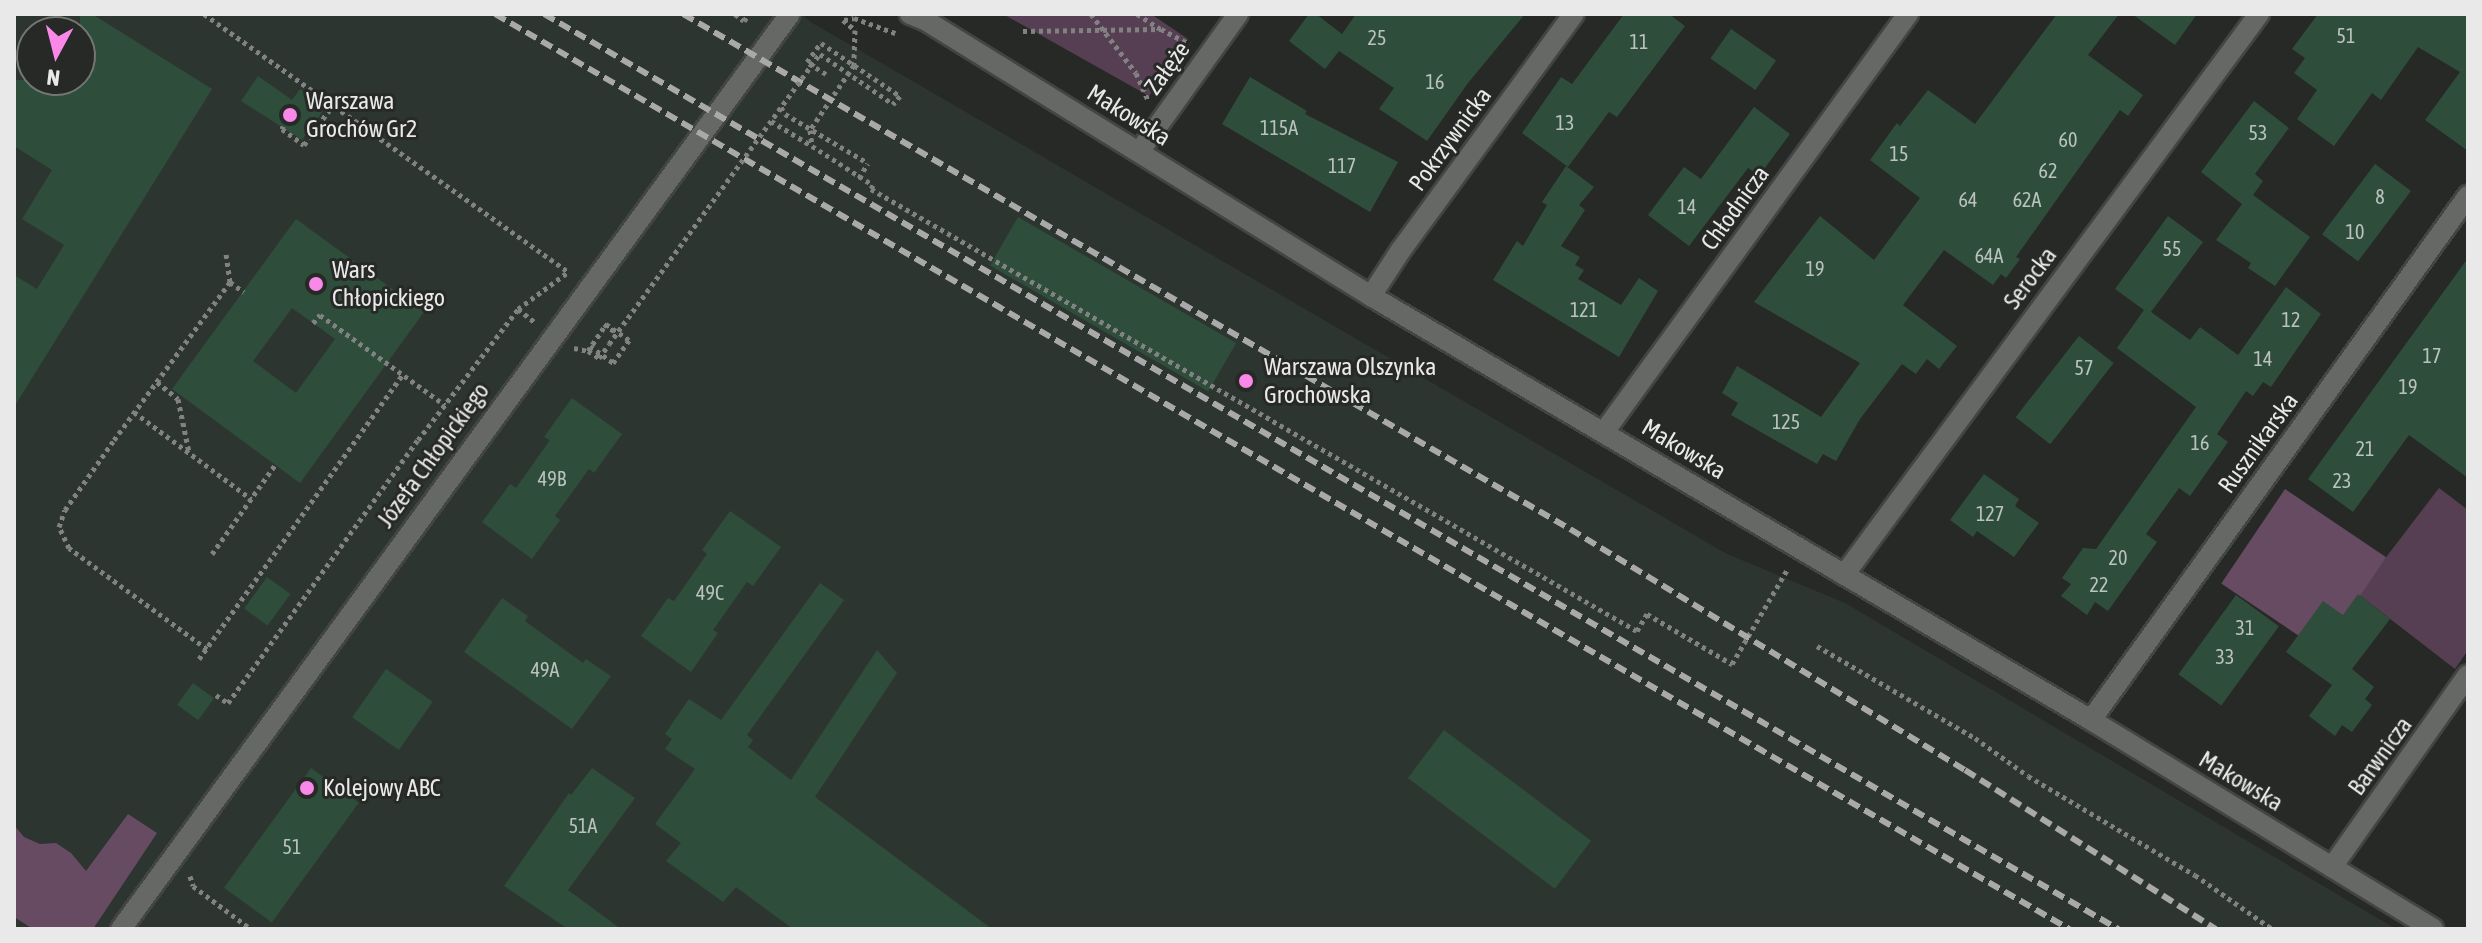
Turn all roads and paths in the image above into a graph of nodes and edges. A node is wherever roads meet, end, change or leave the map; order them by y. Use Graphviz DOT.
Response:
graph roads {
  1 [pos="204,14"];
  2 [pos="735,14"];
  3 [pos="749,14"];
  4 [pos="790,14"];
  5 [pos="910,14"];
  6 [pos="1091,14"];
  7 [pos="1137,14"];
  8 [pos="1238,14"];
  9 [pos="1574,14"];
  10 [pos="1908,14"];
  11 [pos="2259,14"];
  12 [pos="843,20"];
  13 [pos="1161,29"];
  14 [pos="1104,30"];
  15 [pos="1023,31"];
  16 [pos="1190,45"];
  17 [pos="811,65"];
  18 [pos="854,65"];
  19 [pos="1150,104"];
  20 [pos="333,105"];
  21 [pos="781,107"];
  22 [pos="771,121"];
  23 [pos="283,126"];
  24 [pos="812,146"];
  25 [pos="1139,152"];
  26 [pos="859,178"];
  27 [pos="2468,196"];
  28 [pos="226,254"];
  29 [pos="230,282"];
  30 [pos="244,292"];
  31 [pos="1371,296"];
  32 [pos="518,309"];
  33 [pos="313,323"];
  34 [pos="540,326"];
  35 [pos="617,333"];
  36 [pos="569,347"];
  37 [pos="588,351"];
  38 [pos="402,375"];
  39 [pos="157,382"];
  40 [pos="445,405"];
  41 [pos="134,412"];
  42 [pos="1604,432"];
  43 [pos="189,453"];
  44 [pos="275,465"];
  45 [pos="251,499"];
  46 [pos="1800,549"];
  47 [pos="212,554"];
  48 [pos="1844,575"];
  49 [pos="1817,646"];
  50 [pos="207,649"];
  51 [pos="199,659"];
  52 [pos="2468,675"];
  53 [pos="216,695"];
  54 [pos="2091,720"];
  55 [pos="2332,867"];
  56 [pos="121,929"];
  57 [pos="2272,929"];
  58 [pos="2433,929"];
  1 -- 20 [label="path"];
  2 -- 3 [label="path"];
  4 -- 56 [label="street, Józefa Chłopickiego"];
  5 -- 25 [label="street, Makowska"];
  6 -- 14 [label="path"];
  7 -- 13 [label="path"];
  8 -- 25 [label="street, Załęże"];
  9 -- 31 [label="street, Pokrzywnicka"];
  10 -- 42 [label="street, Chłodnicza"];
  11 -- 48 [label="street, Serocka"];
  12 -- 18 [label="path"];
  13 -- 14 [label="path"];
  13 -- 16 [label="path"];
  14 -- 15 [label="path"];
  14 -- 19 [label="path"];
  17 -- 18 [label="path"];
  17 -- 18 [label="path, bridge"];
  17 -- 21 [label="path, bridge"];
  18 -- 24 [label="path"];
  20 -- 23 [label="path"];
  20 -- 32 [label="path"];
  21 -- 22 [label="path, bridge"];
  21 -- 26 [label="path, bridge"];
  22 -- 24 [label="path"];
  22 -- 35 [label="path, bridge"];
  24 -- 26 [label="path"];
  25 -- 31 [label="street, Makowska"];
  26 -- 46 [label="path"];
  27 -- 54 [label="street, Rusznikarska"];
  28 -- 29 [label="path"];
  29 -- 30 [label="path"];
  29 -- 39 [label="path"];
  31 -- 42 [label="street, Makowska"];
  32 -- 34 [label="path"];
  32 -- 40 [label="path"];
  33 -- 38 [label="path"];
  35 -- 37 [label="path, bridge"];
  35 -- 37 [label="path, bridge"];
  36 -- 37 [label="path"];
  38 -- 40 [label="path"];
  38 -- 50 [label="path"];
  39 -- 41 [label="path"];
  39 -- 43 [label="path"];
  40 -- 53 [label="path"];
  41 -- 43 [label="path"];
  41 -- 50 [label="path"];
  42 -- 46 [label="street, Makowska"];
  43 -- 45 [label="path"];
  44 -- 45 [label="path"];
  45 -- 47 [label="path"];
  46 -- 48 [label="street, Makowska"];
  48 -- 54 [label="street, Makowska"];
  49 -- 57 [label="path"];
  50 -- 51 [label="path"];
  52 -- 55 [label="street, Barwnicza"];
  54 -- 55 [label="street, Makowska"];
  55 -- 58 [label="street, Makowska"];
}
